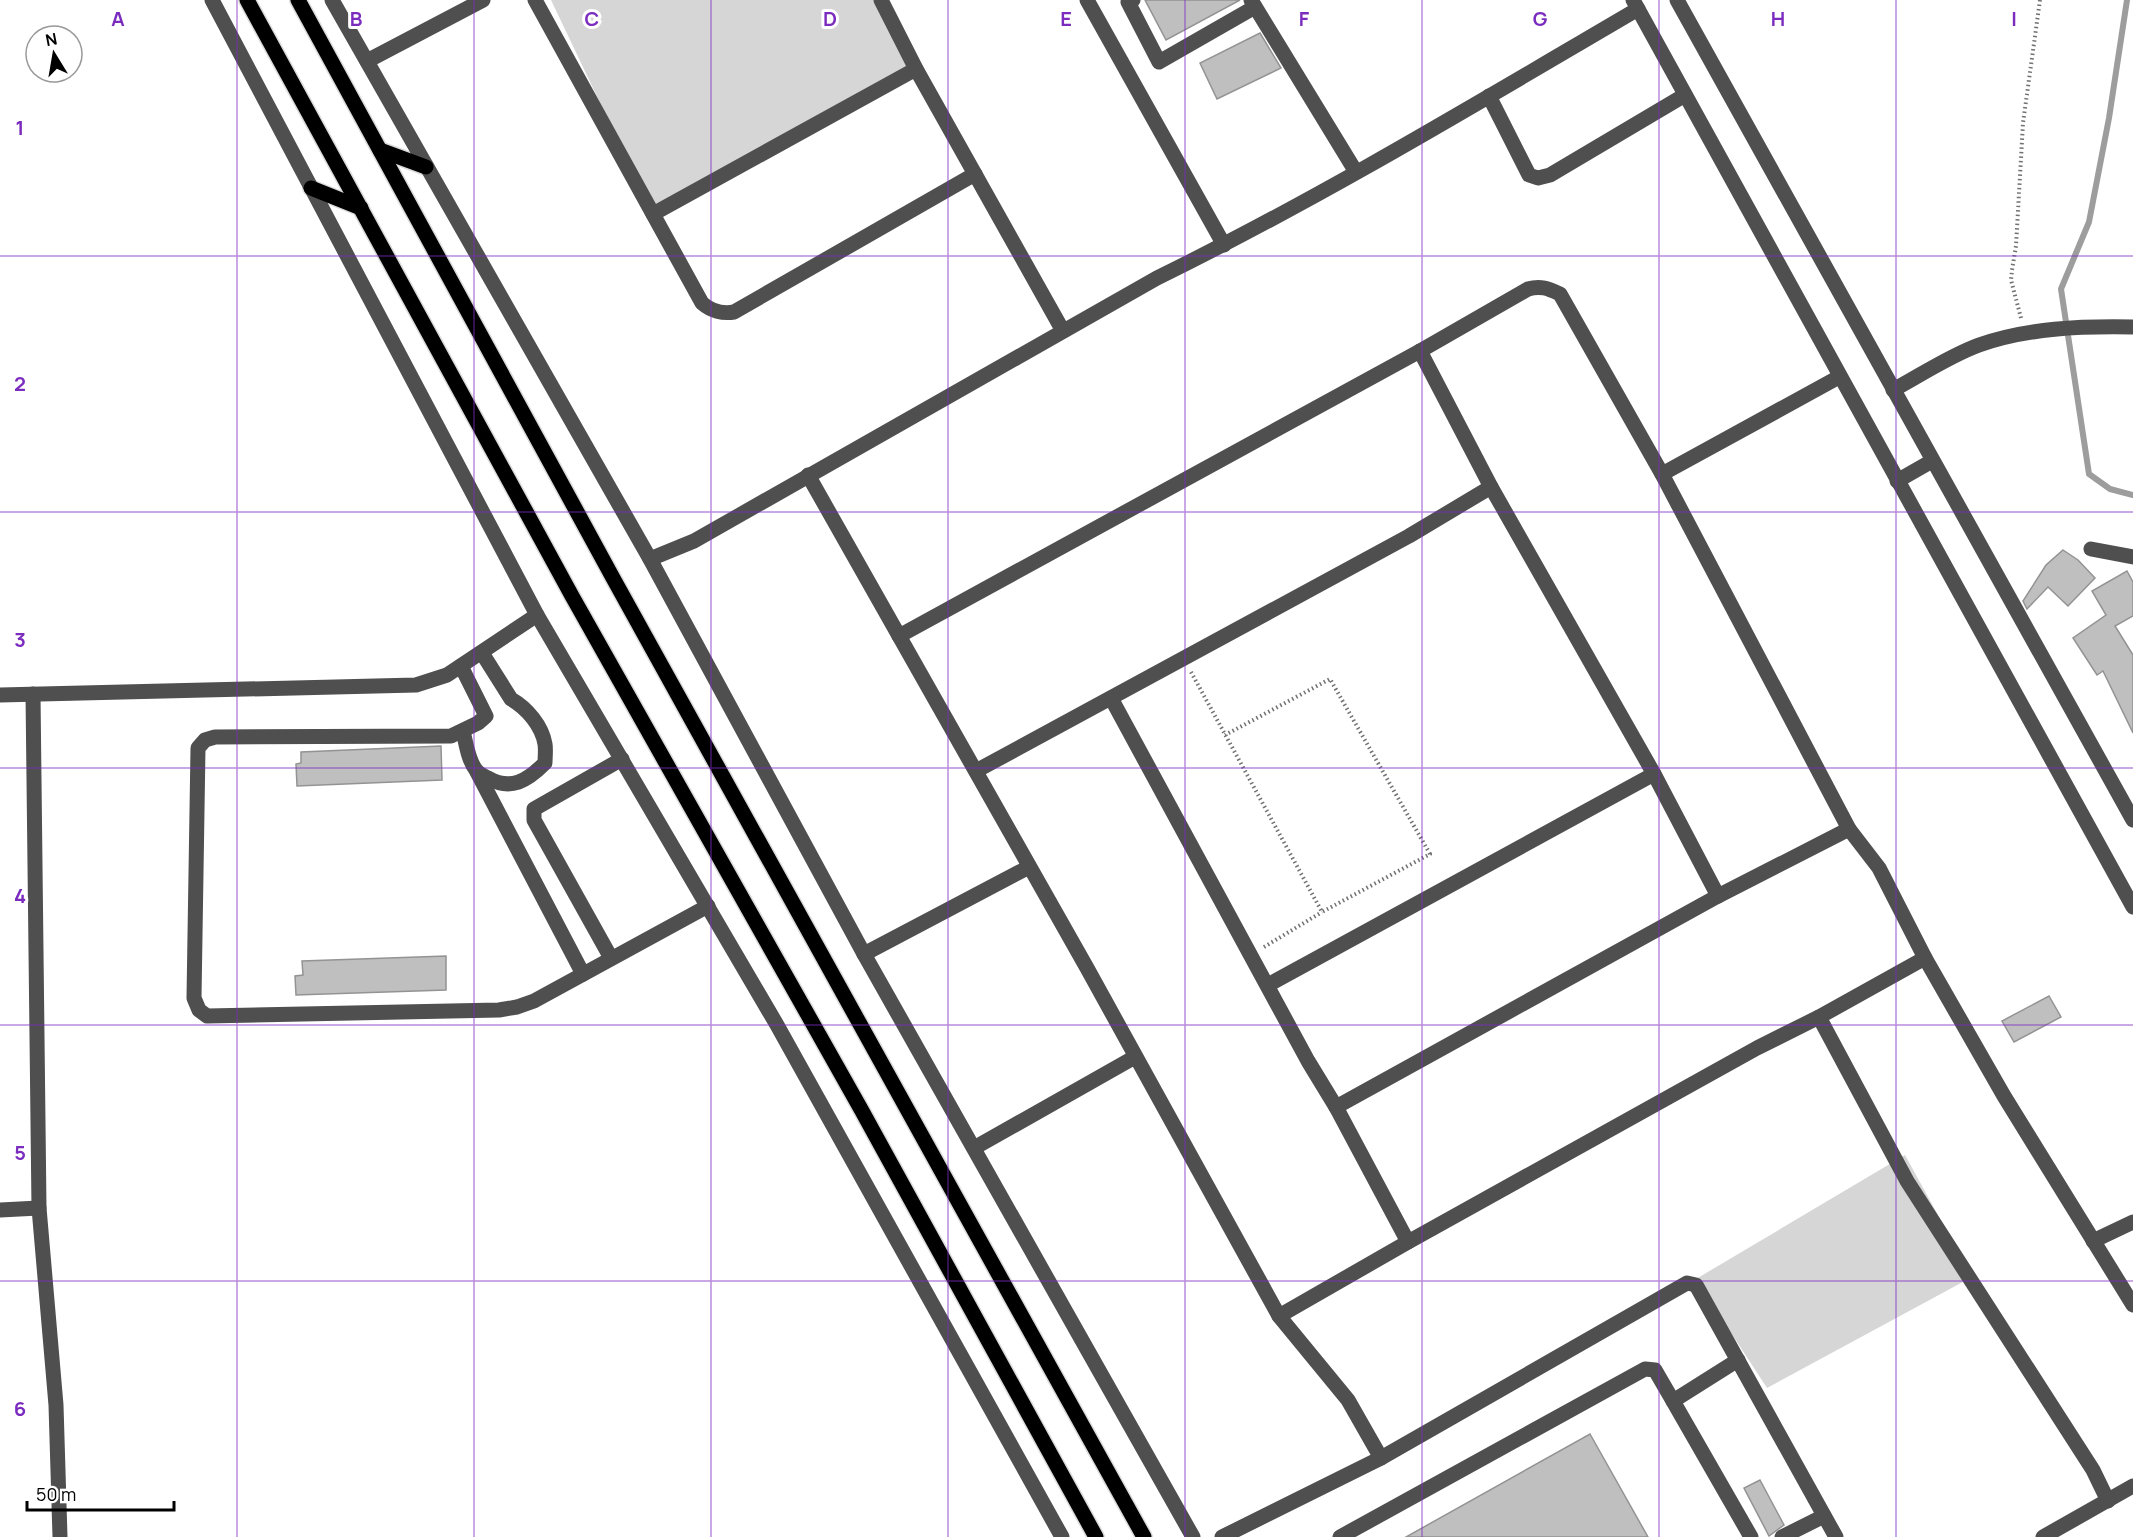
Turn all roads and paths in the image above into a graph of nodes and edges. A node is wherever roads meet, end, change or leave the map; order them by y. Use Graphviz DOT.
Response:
graph roads {
  1 [pos="212,0"];
  2 [pos="247,0"];
  3 [pos="298,0"];
  4 [pos="332,0"];
  5 [pos="483,0"];
  6 [pos="535,0"];
  7 [pos="881,0"];
  8 [pos="1087,0"];
  9 [pos="1133,0"];
  10 [pos="1677,0"];
  11 [pos="2040,0"];
  12 [pos="1253,4"];
  13 [pos="1636,5"];
  14 [pos="367,61"];
  15 [pos="916,69"];
  16 [pos="1685,94"];
  17 [pos="1489,96"];
  18 [pos="380,150"];
  19 [pos="426,167"];
  20 [pos="1356,172"];
  21 [pos="975,174"];
  22 [pos="311,188"];
  23 [pos="361,208"];
  24 [pos="653,214"];
  25 [pos="1224,245"];
  26 [pos="2133,327"];
  27 [pos="1063,331"];
  28 [pos="2026,333"];
  29 [pos="1420,351"];
  30 [pos="1839,377"];
  31 [pos="1893,390"];
  32 [pos="1932,461"];
  33 [pos="1662,474"];
  34 [pos="808,475"];
  35 [pos="1897,481"];
  36 [pos="1491,488"];
  37 [pos="2091,549"];
  38 [pos="2133,557"];
  39 [pos="650,559"];
  40 [pos="537,615"];
  41 [pos="899,636"];
  42 [pos="482,653"];
  43 [pos="1183,658"];
  44 [pos="461,666"];
  45 [pos="33,694"];
  46 [pos="0,695"];
  47 [pos="1111,698"];
  48 [pos="463,731"];
  49 [pos="1225,735"];
  50 [pos="622,759"];
  51 [pos="976,771"];
  52 [pos="477,772"];
  53 [pos="1654,774"];
  54 [pos="2133,820"];
  55 [pos="1849,829"];
  56 [pos="1029,867"];
  57 [pos="1718,896"];
  58 [pos="708,906"];
  59 [pos="2133,907"];
  60 [pos="1322,912"];
  61 [pos="864,954"];
  62 [pos="1251,954"];
  63 [pos="611,958"];
  64 [pos="1925,958"];
  65 [pos="583,974"];
  66 [pos="1268,985"];
  67 [pos="1819,1017"];
  68 [pos="1135,1057"];
  69 [pos="1336,1107"];
  70 [pos="974,1148"];
  71 [pos="39,1208"];
  72 [pos="0,1210"];
  73 [pos="2133,1222"];
  74 [pos="2093,1241"];
  75 [pos="1408,1242"];
  76 [pos="2133,1305"];
  77 [pos="1279,1316"];
  78 [pos="1738,1360"];
  79 [pos="1673,1401"];
  80 [pos="1381,1458"];
  81 [pos="2133,1486"];
  82 [pos="2108,1501"];
  83 [pos="1824,1516"];
  84 [pos="60,1537"];
  85 [pos="1062,1537"];
  86 [pos="1095,1537"];
  87 [pos="1144,1537"];
  88 [pos="1193,1537"];
  89 [pos="1222,1537"];
  90 [pos="1340,1537"];
  91 [pos="1751,1537"];
  92 [pos="1782,1537"];
  93 [pos="1836,1537"];
  94 [pos="2043,1537"];
  1 -- 22 [label="street"];
  2 -- 23 [label="main road"];
  3 -- 18 [label="main road"];
  4 -- 14 [label="street"];
  5 -- 14 [label="street"];
  6 -- 24 [label="street"];
  7 -- 15 [label="street"];
  8 -- 25 [label="street"];
  9 -- 12 [label="street"];
  10 -- 31 [label="street"];
  11 -- 28 [label="path"];
  12 -- 20 [label="street"];
  13 -- 16 [label="street"];
  13 -- 17 [label="street"];
  14 -- 19 [label="street"];
  15 -- 21 [label="street"];
  15 -- 24 [label="street"];
  16 -- 17 [label="street"];
  16 -- 30 [label="street"];
  17 -- 20 [label="street"];
  18 -- 19 [label="main road"];
  18 -- 87 [label="main road"];
  19 -- 39 [label="street"];
  20 -- 25 [label="street"];
  21 -- 24 [label="street"];
  21 -- 27 [label="street"];
  22 -- 23 [label="main road"];
  22 -- 40 [label="street"];
  23 -- 86 [label="main road"];
  25 -- 27 [label="street"];
  26 -- 28 [label="street"];
  27 -- 34 [label="street"];
  28 -- 31 [label="street"];
  29 -- 33 [label="street"];
  29 -- 36 [label="street"];
  29 -- 41 [label="street"];
  30 -- 33 [label="street"];
  30 -- 35 [label="street"];
  31 -- 32 [label="street"];
  32 -- 35 [label="street"];
  32 -- 54 [label="street"];
  33 -- 55 [label="street"];
  34 -- 39 [label="street"];
  34 -- 41 [label="street"];
  35 -- 59 [label="street"];
  36 -- 43 [label="street"];
  36 -- 53 [label="street"];
  37 -- 38 [label="street"];
  39 -- 61 [label="street"];
  40 -- 42 [label="street"];
  40 -- 50 [label="street"];
  41 -- 51 [label="street"];
  42 -- 44 [label="street"];
  42 -- 52 [label="street"];
  43 -- 47 [label="street"];
  43 -- 49 [label="path"];
  44 -- 45 [label="street"];
  44 -- 48 [label="street"];
  45 -- 46 [label="street"];
  45 -- 71 [label="street"];
  47 -- 51 [label="street"];
  47 -- 62 [label="street"];
  48 -- 52 [label="street"];
  48 -- 65 [label="street"];
  49 -- 60 [label="path"];
  49 -- 60 [label="path"];
  50 -- 58 [label="street"];
  50 -- 63 [label="street"];
  51 -- 56 [label="street"];
  52 -- 65 [label="street"];
  53 -- 57 [label="street"];
  53 -- 66 [label="street"];
  55 -- 57 [label="street"];
  55 -- 64 [label="street"];
  56 -- 61 [label="street"];
  56 -- 68 [label="street"];
  57 -- 69 [label="street"];
  58 -- 63 [label="street"];
  58 -- 85 [label="street"];
  60 -- 62 [label="path"];
  61 -- 70 [label="street"];
  62 -- 66 [label="street"];
  63 -- 65 [label="street"];
  64 -- 67 [label="street"];
  64 -- 74 [label="street"];
  66 -- 69 [label="street"];
  67 -- 75 [label="street"];
  67 -- 82 [label="street"];
  68 -- 70 [label="street"];
  68 -- 77 [label="street"];
  69 -- 75 [label="street"];
  70 -- 88 [label="street"];
  71 -- 72 [label="street"];
  71 -- 84 [label="street"];
  73 -- 74 [label="street"];
  74 -- 76 [label="street"];
  75 -- 77 [label="street"];
  77 -- 80 [label="street"];
  78 -- 79 [label="street"];
  78 -- 80 [label="street"];
  78 -- 83 [label="street"];
  79 -- 90 [label="street"];
  79 -- 91 [label="street"];
  80 -- 89 [label="street"];
  81 -- 82 [label="street"];
  82 -- 94 [label="street"];
  83 -- 92 [label="street"];
  83 -- 93 [label="street"];
}
